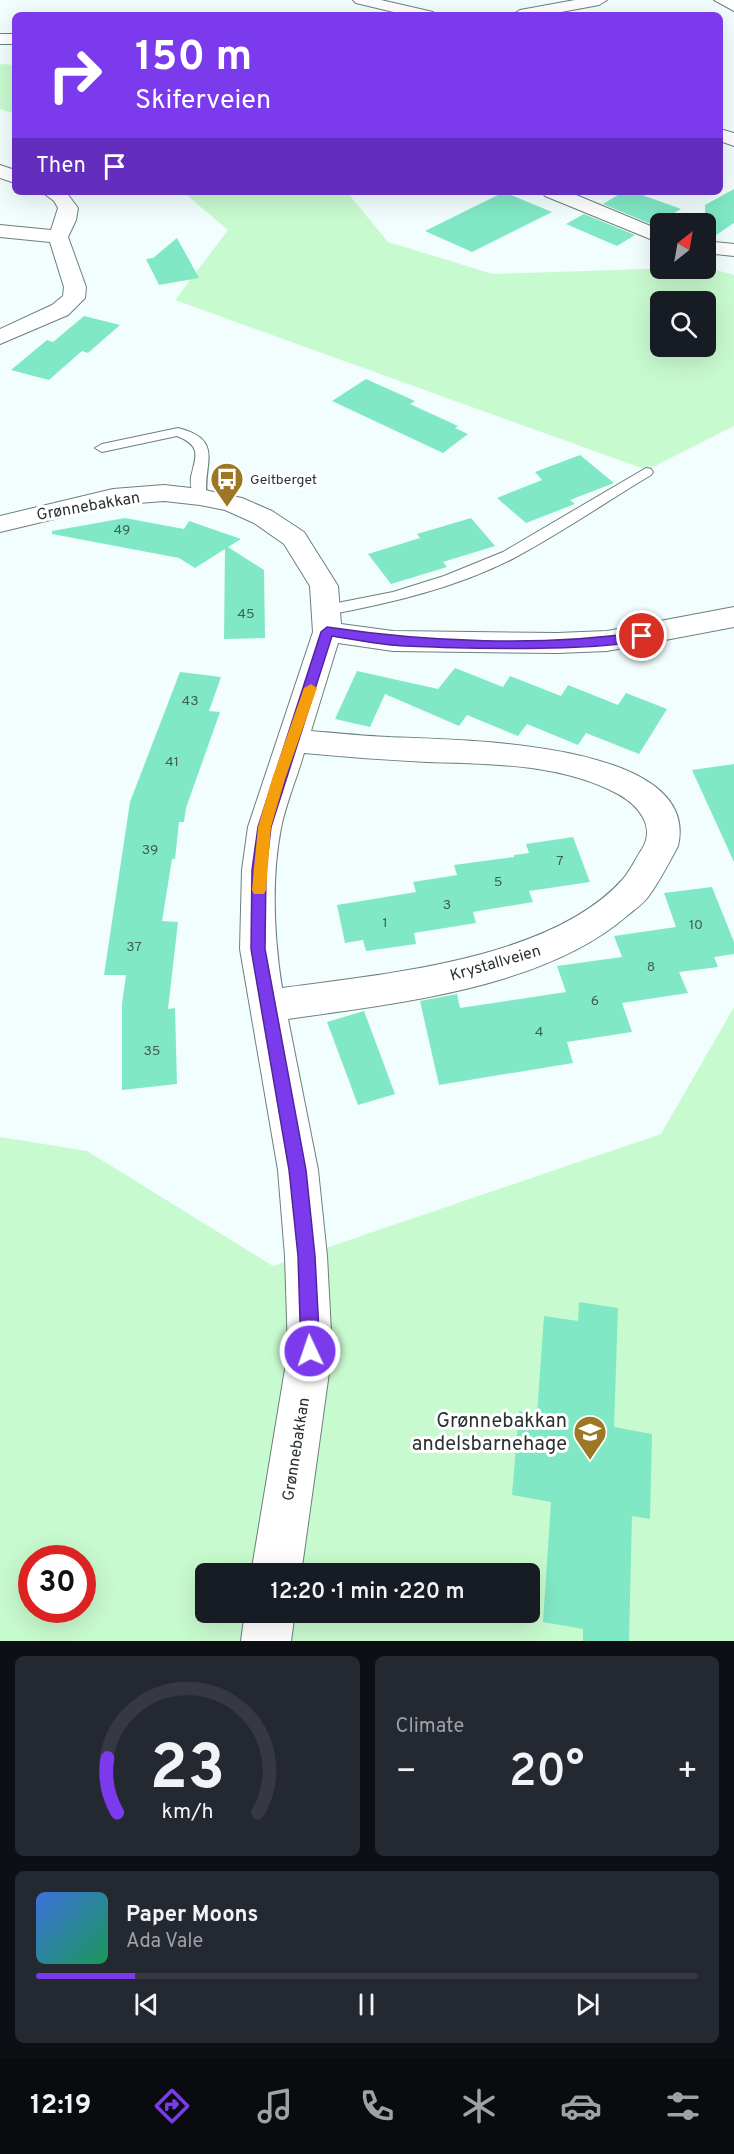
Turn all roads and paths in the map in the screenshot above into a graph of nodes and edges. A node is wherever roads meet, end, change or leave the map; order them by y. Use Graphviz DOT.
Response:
graph roads {
  1 [pos="361,0"];
  2 [pos="599,0"];
  3 [pos="722,0"];
  4 [pos="734,4"];
  5 [pos="413,12"];
  6 [pos="536,12"];
  7 [pos="57,195"];
  8 [pos="559,195"];
  9 [pos="0,231"];
  10 [pos="650,233"];
  11 [pos="58,237"];
  12 [pos="716,248"];
  13 [pos="734,250"];
  14 [pos="0,337"];
  15 [pos="102,448"];
  16 [pos="646,472"];
  17 [pos="200,497"];
  18 [pos="0,524"];
  19 [pos="734,617"];
  20 [pos="327,621"];
  21 [pos="293,741"];
  22 [pos="267,1006"];
  23 [pos="278,1563"];
  24 [pos="268,1623"];
  25 [pos="266,1641"];
  1 -- 5 [label="main road"];
  2 -- 6 [label="main road"];
  3 -- 4 [label="main road"];
  7 -- 11 [label="main road"];
  8 -- 10 [label="main road"];
  9 -- 11 [label="main road"];
  11 -- 14 [label="main road"];
  12 -- 13 [label="main road"];
  15 -- 17 [label="lane"];
  16 -- 20 [label="lane"];
  17 -- 18 [label="main road, Grønnebakkan"];
  17 -- 20 [label="main road, Grønnebakkan"];
  19 -- 20 [label="main road"];
  20 -- 21 [label="main road, Grønnebakkan"];
  21 -- 22 [label="main road, Grønnebakkan"];
  21 -- 22 [label="main road, Krystallveien"];
  22 -- 23 [label="main road, Grønnebakkan"];
  24 -- 25 [label="main road"];
}
